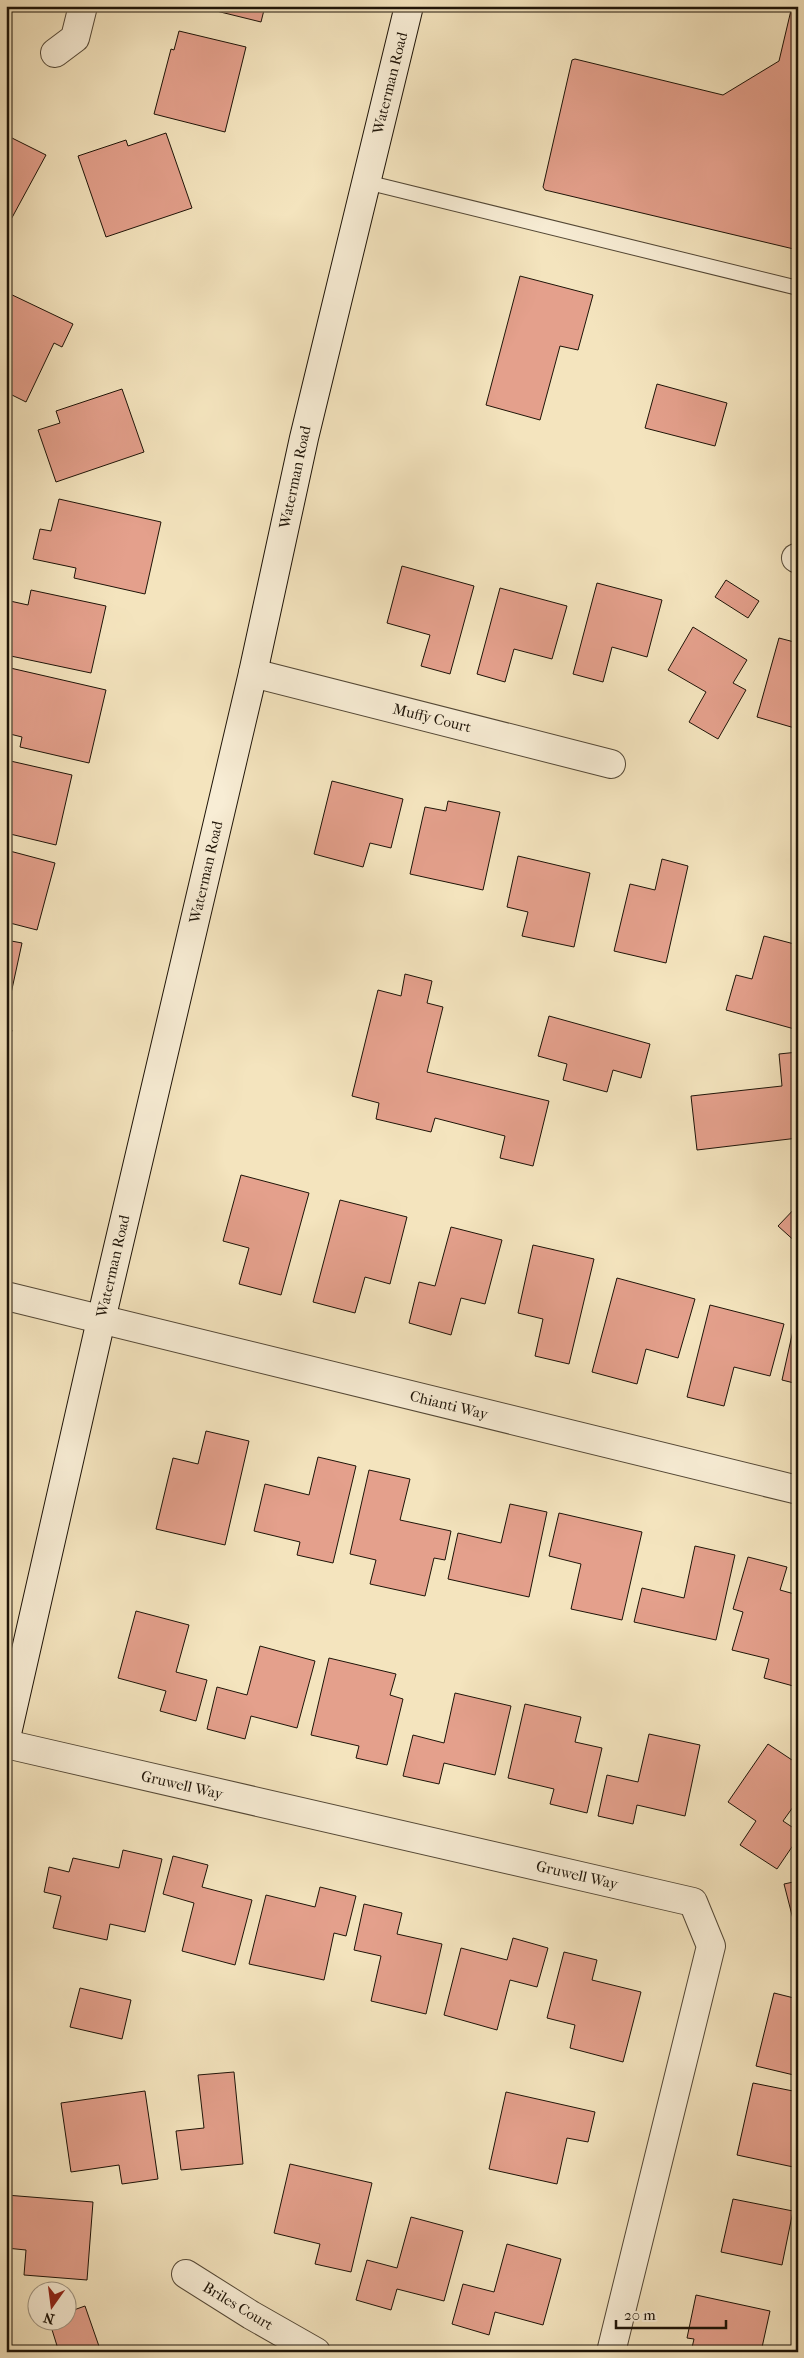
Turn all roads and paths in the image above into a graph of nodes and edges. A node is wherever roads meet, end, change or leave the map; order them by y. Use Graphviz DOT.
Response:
graph roads {
  1 [pos="83,6"];
  2 [pos="409,6"];
  3 [pos="55,53"];
  4 [pos="366,182"];
  5 [pos="798,288"];
  6 [pos="253,673"];
  7 [pos="611,764"];
  8 [pos="6,1296"];
  9 [pos="101,1320"];
  10 [pos="798,1490"];
  11 [pos="6,1738"];
  12 [pos="6,1744"];
  13 [pos="186,2274"];
  14 [pos="316,2352"];
  15 [pos="611,2352"];
  1 -- 3 [label="street"];
  2 -- 4 [label="street, Waterman Road"];
  4 -- 5 [label="lane"];
  4 -- 6 [label="street, Waterman Road"];
  6 -- 7 [label="street, Muffy Court"];
  6 -- 9 [label="street, Waterman Road"];
  8 -- 9 [label="street, Chianti Way"];
  9 -- 10 [label="street, Chianti Way"];
  9 -- 11 [label="street, Waterman Road"];
  12 -- 15 [label="street, Gruwell Way"];
  13 -- 14 [label="street, Briles Court"];
}
